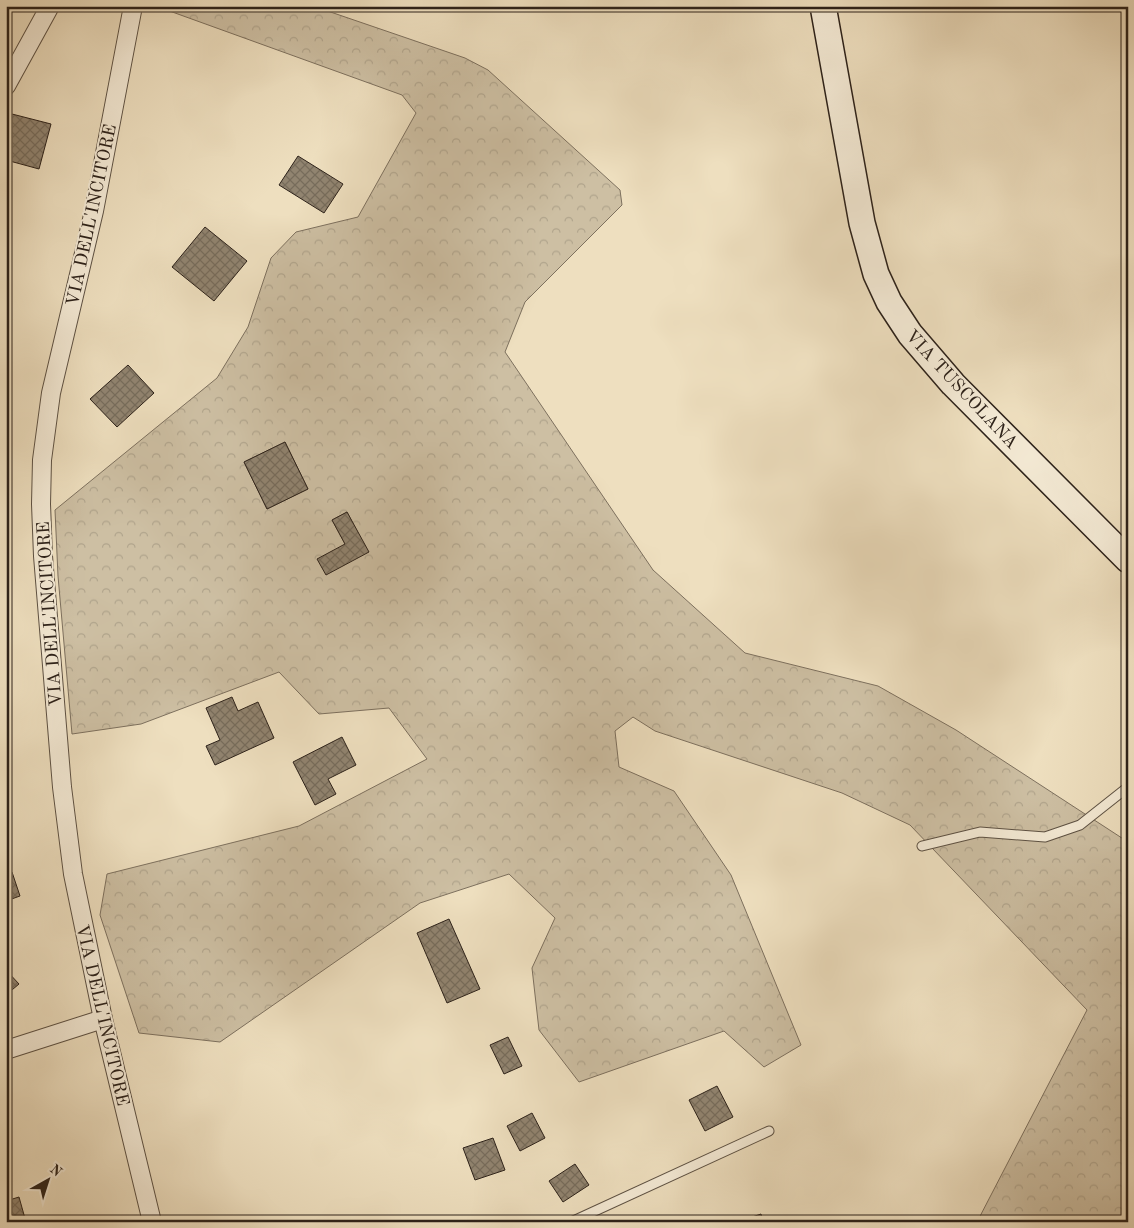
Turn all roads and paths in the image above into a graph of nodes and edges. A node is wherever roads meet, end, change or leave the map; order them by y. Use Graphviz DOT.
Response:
graph roads {
  1 [pos="50,6"];
  2 [pos="133,6"];
  3 [pos="823,6"];
  4 [pos="6,86"];
  5 [pos="1128,560"];
  6 [pos="1128,787"];
  7 [pos="922,846"];
  8 [pos="103,1019"];
  9 [pos="6,1050"];
  10 [pos="769,1131"];
  11 [pos="152,1222"];
  12 [pos="572,1222"];
  1 -- 4 [label="street"];
  2 -- 8 [label="street, VIA DELL'INCITORE"];
  3 -- 5 [label="main road, VIA TUSCOLANA"];
  6 -- 7 [label="lane"];
  8 -- 9 [label="street"];
  8 -- 11 [label="street, VIA DELL'INCITORE"];
  10 -- 12 [label="lane"];
}
